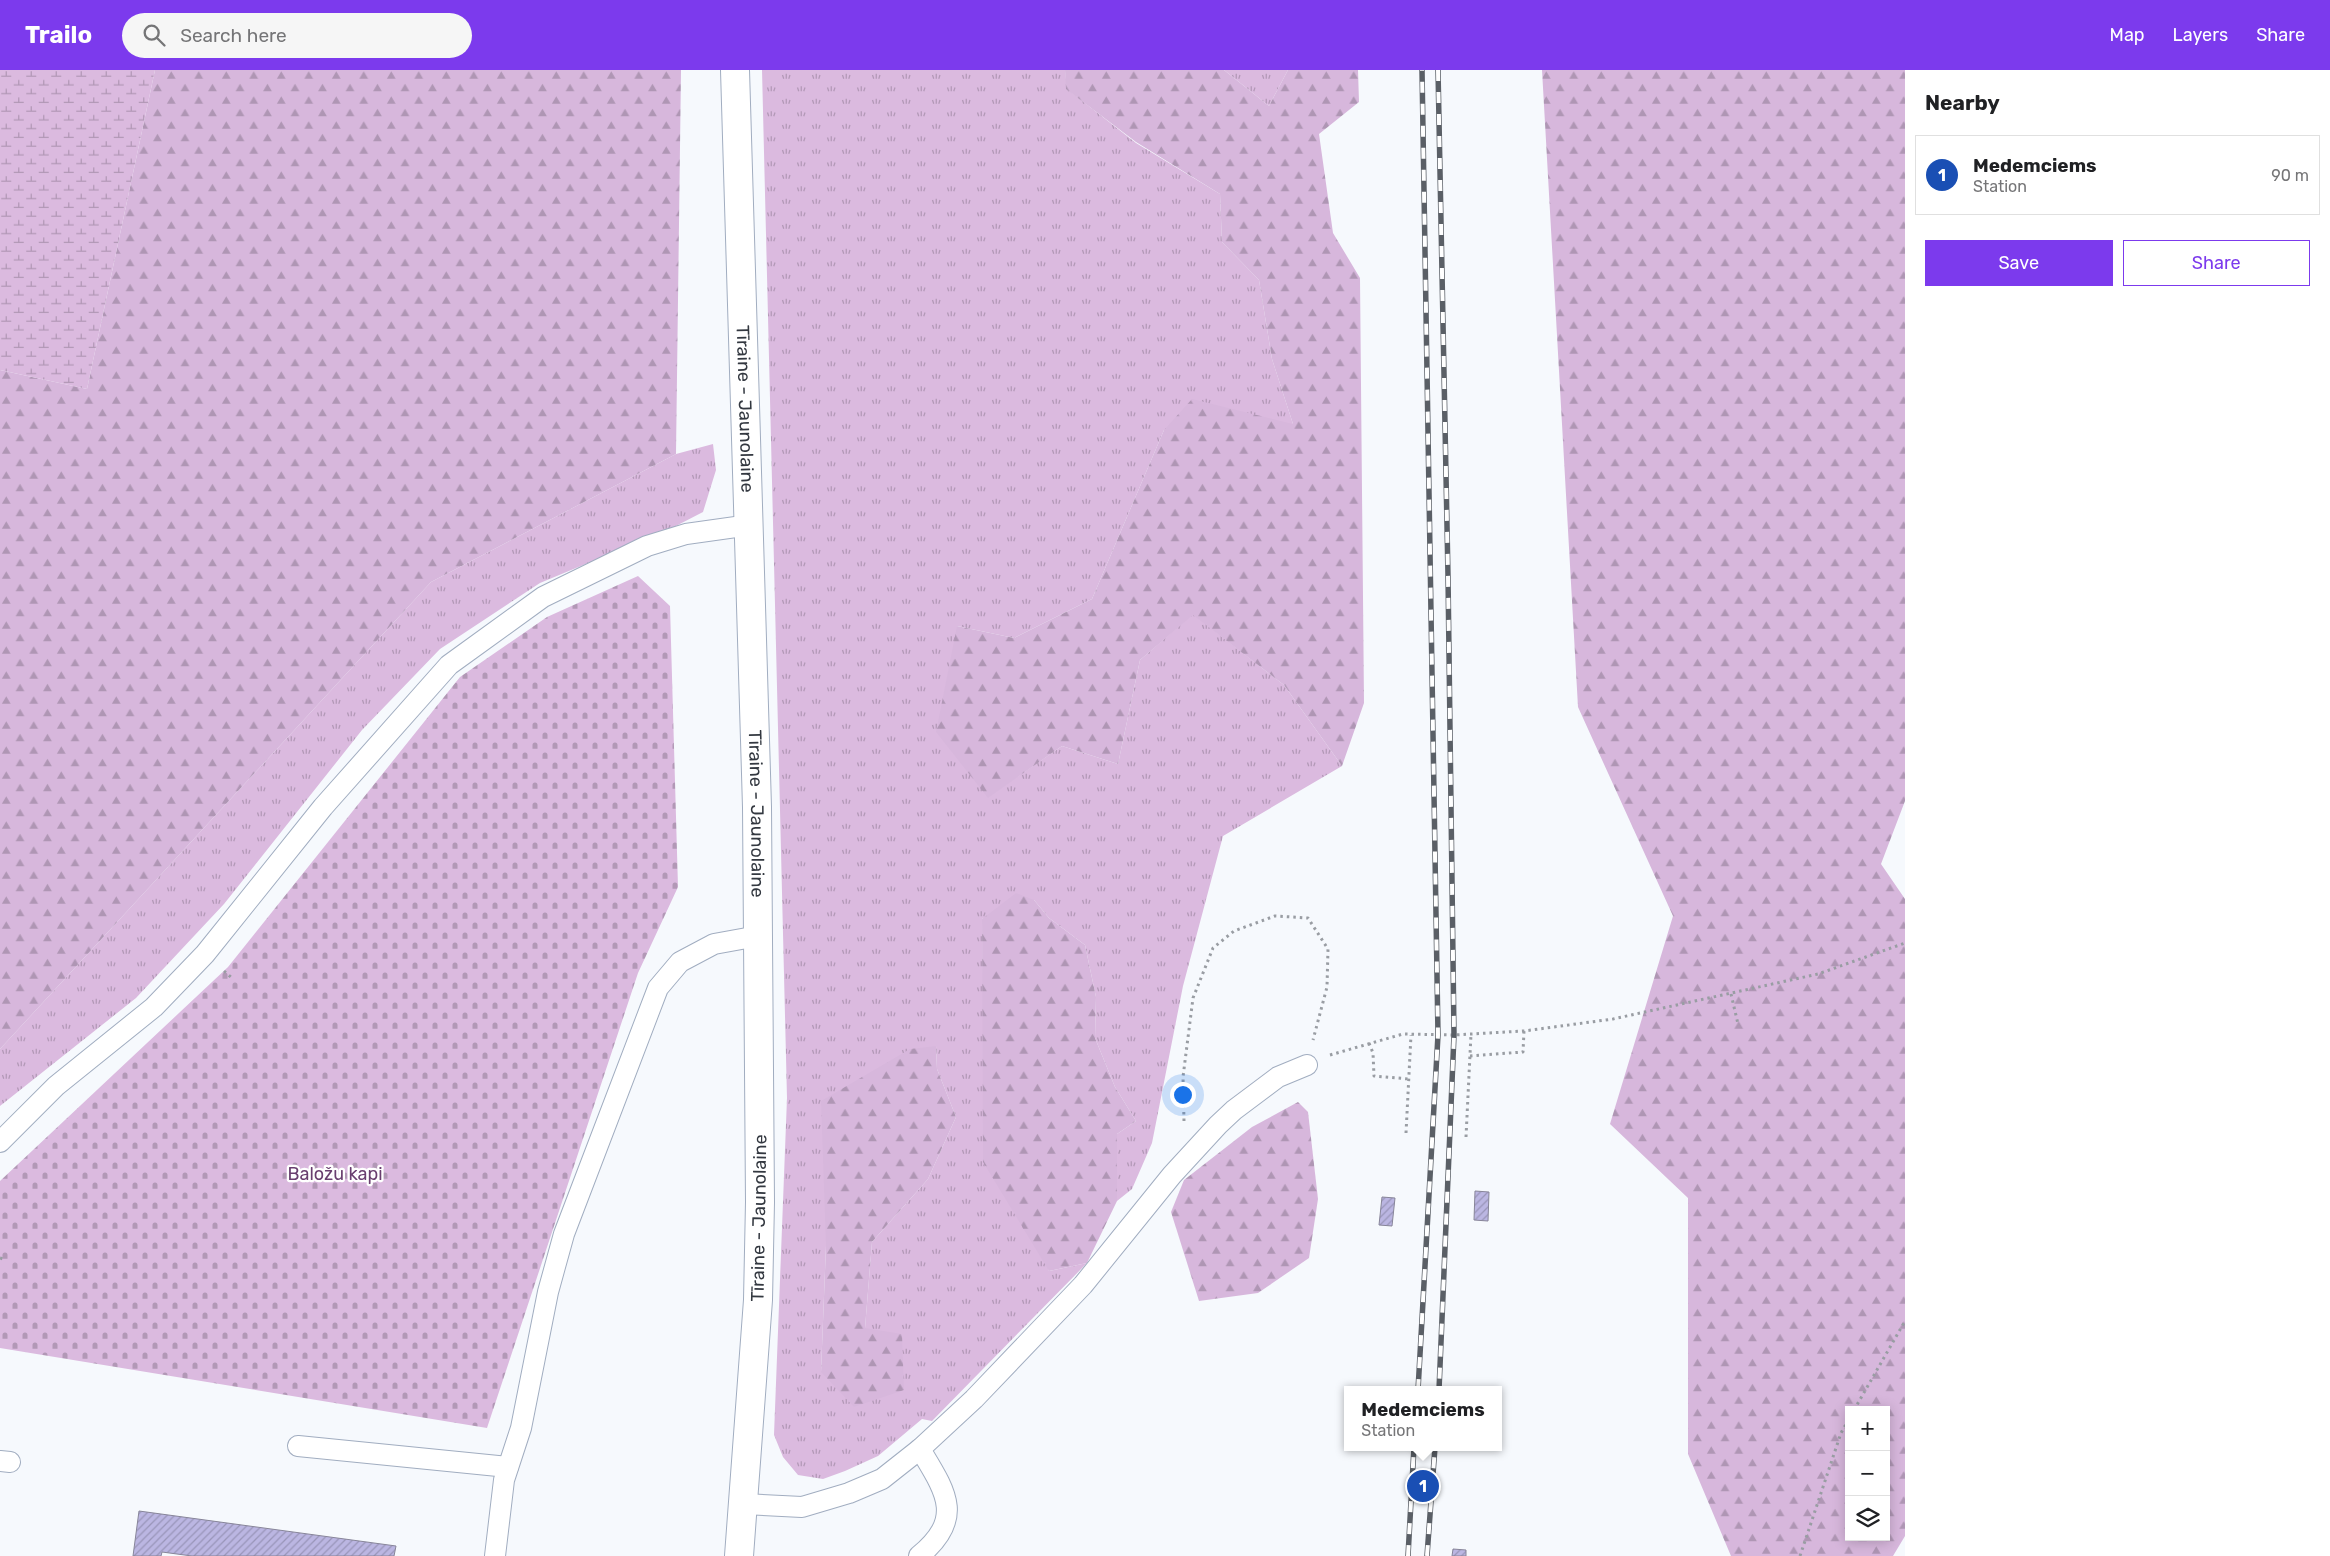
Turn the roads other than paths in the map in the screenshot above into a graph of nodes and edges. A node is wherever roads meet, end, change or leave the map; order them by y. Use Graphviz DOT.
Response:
graph roads {
  1 [pos="735,70"];
  2 [pos="750,525"];
  3 [pos="758,936"];
  4 [pos="1307,1065"];
  5 [pos="0,1142"];
  6 [pos="298,1446"];
  7 [pos="920,1450"];
  8 [pos="508,1467"];
  9 [pos="744,1504"];
  10 [pos="495,1556"];
  11 [pos="739,1556"];
  12 [pos="919,1556"];
  1 -- 2 [label="main road, Tīraine - Jaunolaine"];
  2 -- 3 [label="main road, Tīraine - Jaunolaine"];
  2 -- 5 [label="lane"];
  3 -- 8 [label="lane"];
  3 -- 9 [label="main road, Tīraine - Jaunolaine"];
  4 -- 7 [label="lane"];
  6 -- 8 [label="lane"];
  7 -- 9 [label="lane"];
  7 -- 12 [label="lane"];
  8 -- 10 [label="lane"];
  9 -- 11 [label="main road, Tīraine - Jaunolaine"];
}
